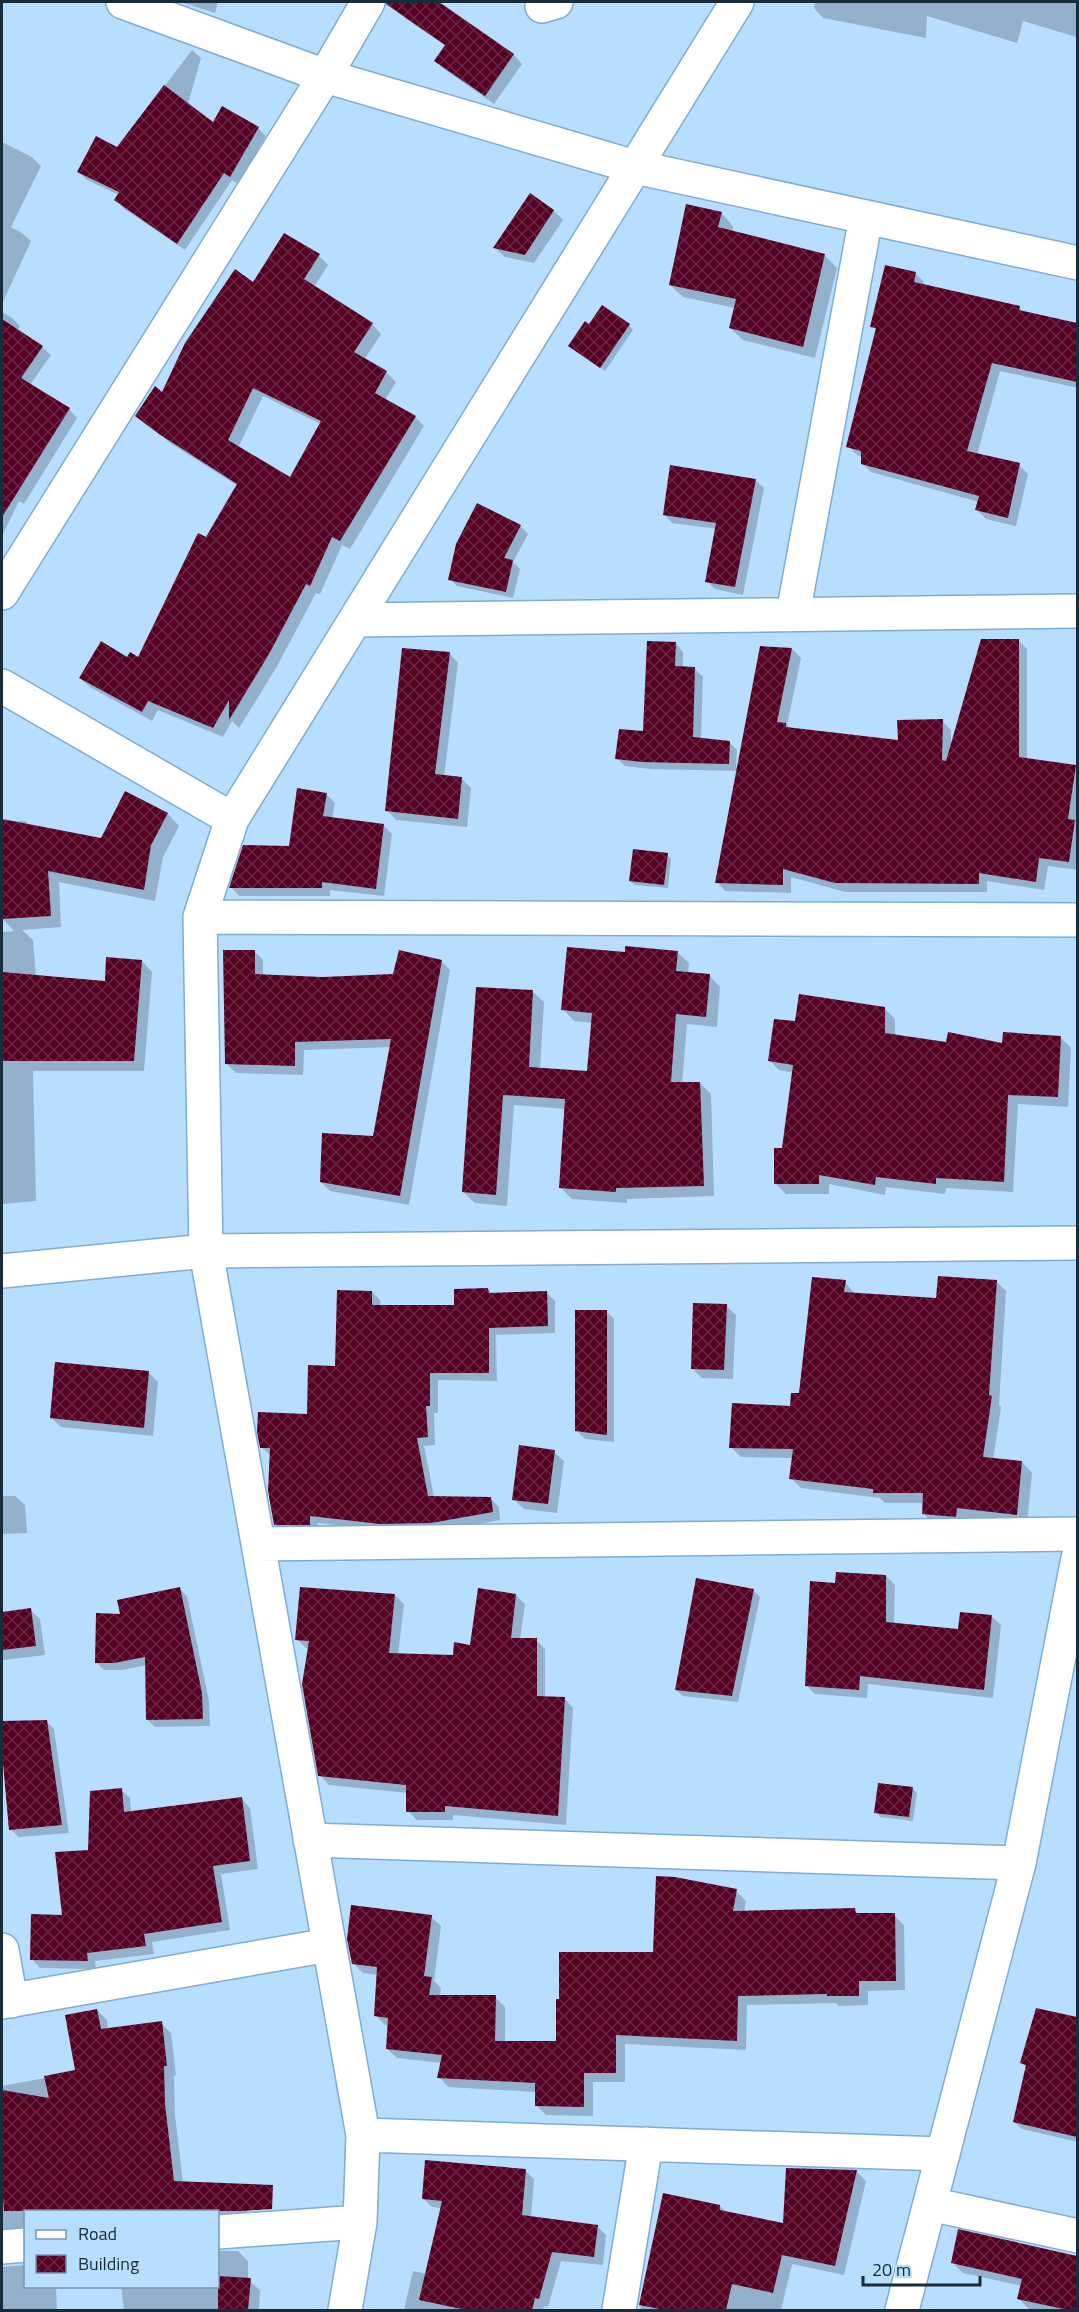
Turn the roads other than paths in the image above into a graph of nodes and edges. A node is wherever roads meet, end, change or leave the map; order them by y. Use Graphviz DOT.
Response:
graph roads {
  1 [pos="123,2"];
  2 [pos="368,2"];
  3 [pos="737,2"];
  4 [pos="325,76"];
  5 [pos="635,167"];
  6 [pos="866,217"];
  7 [pos="1077,263"];
  8 [pos="2,593"];
  9 [pos="1077,611"];
  10 [pos="793,614"];
  11 [pos="355,620"];
  12 [pos="2,686"];
  13 [pos="232,819"];
  14 [pos="200,917"];
  15 [pos="1077,920"];
  16 [pos="1077,1243"];
  17 [pos="206,1251"];
  18 [pos="2,1271"];
  19 [pos="1077,1534"];
  20 [pos="258,1544"];
  21 [pos="1077,1558"];
  22 [pos="310,1840"];
  23 [pos="1019,1863"];
  24 [pos="329,1944"];
  25 [pos="2,1950"];
  26 [pos="6,2001"];
  27 [pos="363,2135"];
  28 [pos="646,2144"];
  29 [pos="943,2154"];
  30 [pos="930,2204"];
  31 [pos="360,2222"];
  32 [pos="219,2232"];
  33 [pos="1077,2236"];
  34 [pos="24,2246"];
  35 [pos="2,2247"];
  36 [pos="345,2310"];
  37 [pos="619,2310"];
  38 [pos="902,2310"];
  1 -- 4 [label="street"];
  2 -- 4 [label="street"];
  3 -- 5 [label="street"];
  4 -- 5 [label="street"];
  4 -- 8 [label="street"];
  5 -- 6 [label="street"];
  5 -- 11 [label="street"];
  6 -- 7 [label="street"];
  6 -- 10 [label="street"];
  9 -- 10 [label="street"];
  10 -- 11 [label="street"];
  11 -- 13 [label="street"];
  12 -- 13 [label="street"];
  13 -- 14 [label="street"];
  14 -- 15 [label="street"];
  14 -- 17 [label="street"];
  16 -- 17 [label="street"];
  17 -- 18 [label="street"];
  17 -- 20 [label="street"];
  19 -- 20 [label="street"];
  20 -- 22 [label="street"];
  21 -- 23 [label="street"];
  22 -- 23 [label="street"];
  22 -- 24 [label="street"];
  23 -- 29 [label="street"];
  24 -- 26 [label="street"];
  24 -- 27 [label="street"];
  25 -- 26 [label="street"];
  27 -- 28 [label="street"];
  27 -- 31 [label="street"];
  28 -- 29 [label="street"];
  28 -- 37 [label="street"];
  29 -- 30 [label="street"];
  30 -- 33 [label="street"];
  30 -- 38 [label="street"];
  31 -- 32 [label="street"];
  31 -- 36 [label="street"];
  34 -- 35 [label="street"];
}
